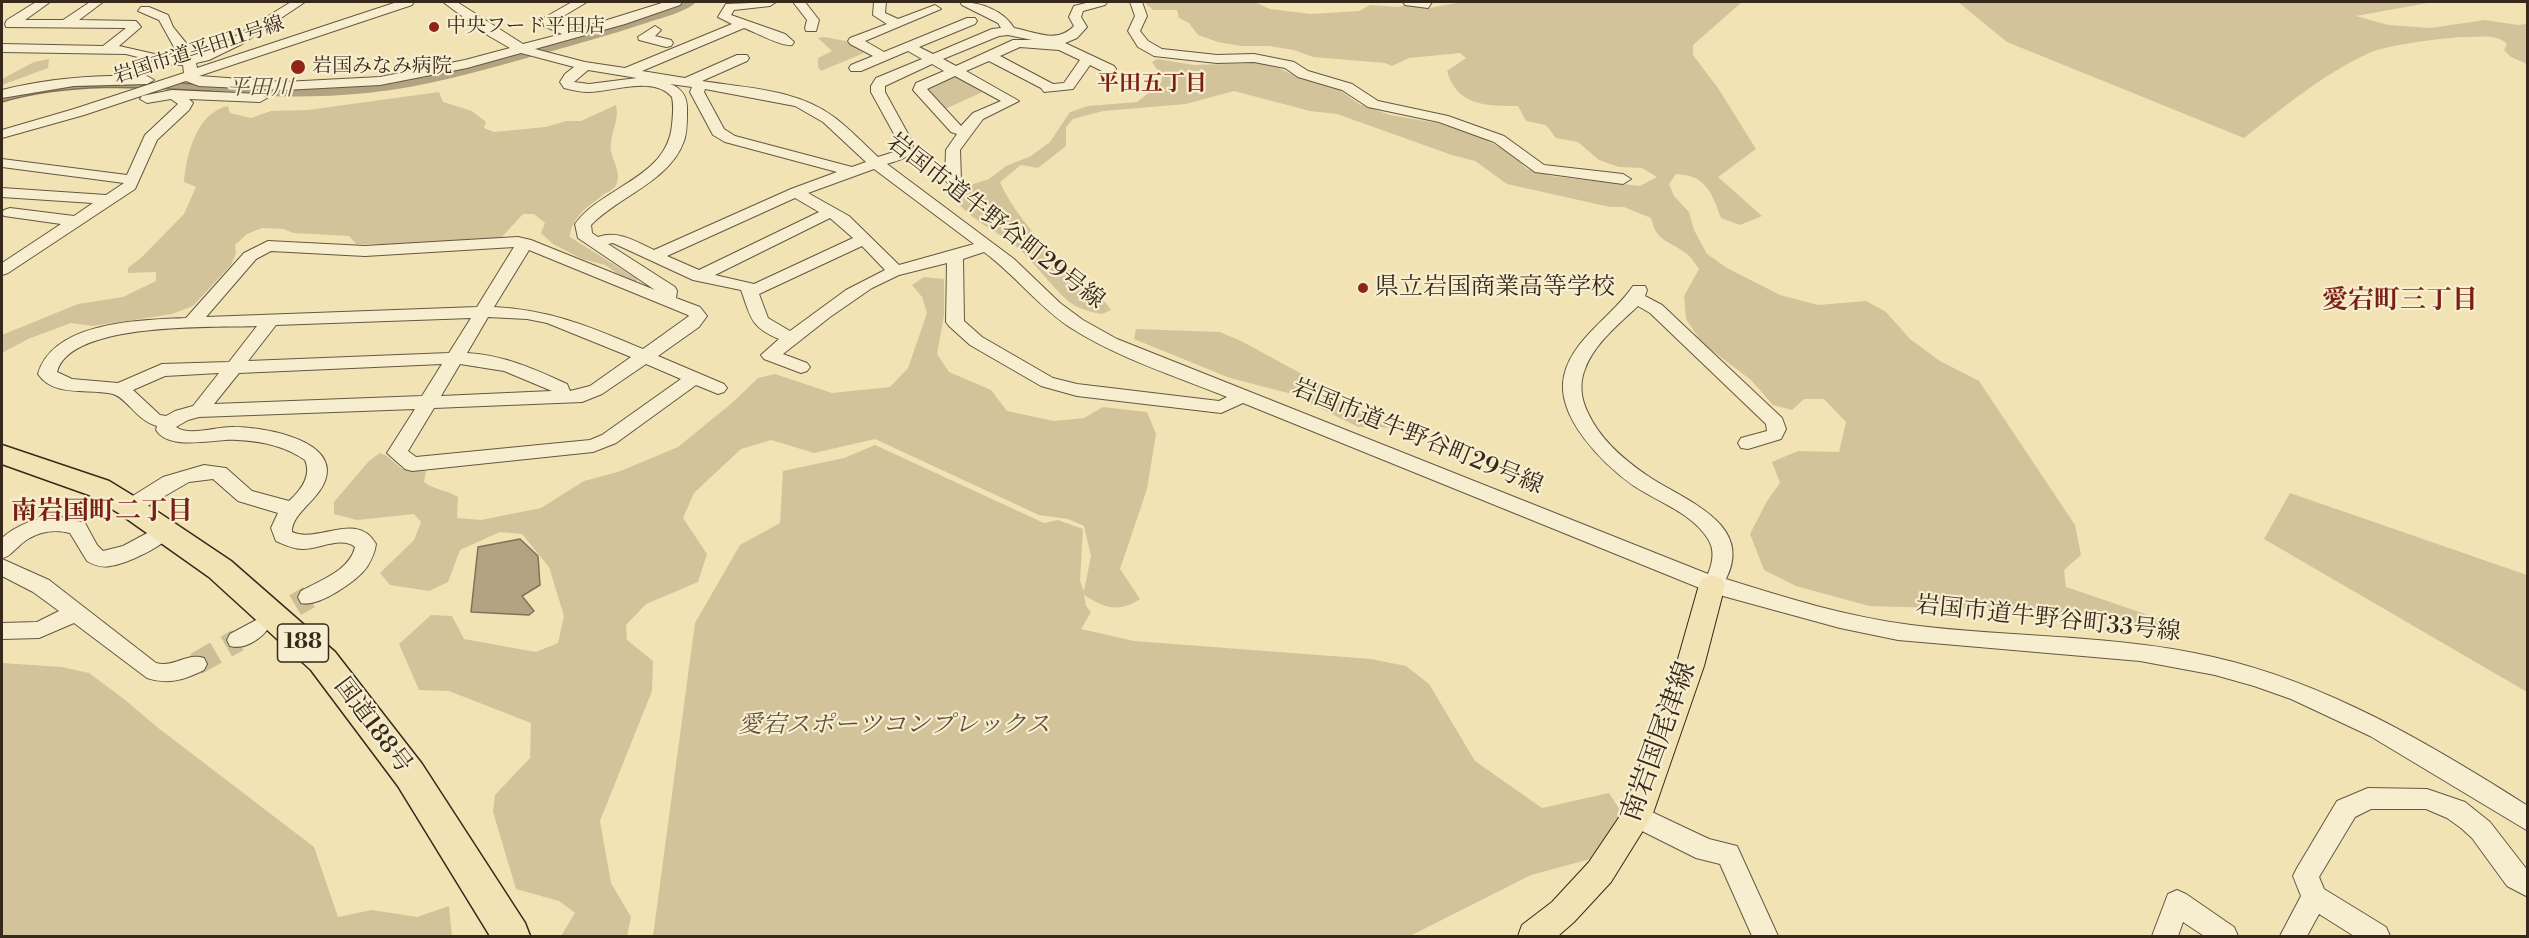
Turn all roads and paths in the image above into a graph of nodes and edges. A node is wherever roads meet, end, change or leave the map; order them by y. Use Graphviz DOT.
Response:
graph roads {
  1 [pos="44,2"];
  2 [pos="97,2"];
  3 [pos="299,2"];
  4 [pos="408,2"];
  5 [pos="449,2"];
  6 [pos="581,2"];
  7 [pos="676,2"];
  8 [pos="770,2"];
  9 [pos="799,2"];
  10 [pos="880,2"];
  11 [pos="966,2"];
  12 [pos="1101,2"];
  13 [pos="1136,2"];
  14 [pos="1409,2"];
  15 [pos="1426,2"];
  16 [pos="907,7"];
  17 [pos="935,9"];
  18 [pos="145,10"];
  19 [pos="67,23"];
  20 [pos="743,24"];
  21 [pos="897,24"];
  22 [pos="6,27"];
  23 [pos="811,28"];
  24 [pos="655,30"];
  25 [pos="1009,30"];
  26 [pos="573,34"];
  27 [pos="684,34"];
  28 [pos="735,42"];
  29 [pos="787,42"];
  30 [pos="910,47"];
  31 [pos="2,48"];
  32 [pos="668,48"];
  33 [pos="107,49"];
  34 [pos="531,52"];
  35 [pos="990,56"];
  36 [pos="883,57"];
  37 [pos="742,58"];
  38 [pos="933,59"];
  39 [pos="1090,60"];
  40 [pos="171,61"];
  41 [pos="585,66"];
  42 [pos="190,67"];
  43 [pos="856,68"];
  44 [pos="1109,69"];
  45 [pos="955,71"];
  46 [pos="626,73"];
  47 [pos="647,76"];
  48 [pos="147,80"];
  49 [pos="692,84"];
  50 [pos="172,87"];
  51 [pos="1049,89"];
  52 [pos="2,94"];
  53 [pos="1022,96"];
  54 [pos="966,132"];
  55 [pos="2,134"];
  56 [pos="2,164"];
  57 [pos="878,164"];
  58 [pos="854,172"];
  59 [pos="1623,179"];
  60 [pos="133,180"];
  61 [pos="953,180"];
  62 [pos="2,192"];
  63 [pos="796,192"];
  64 [pos="108,200"];
  65 [pos="10,213"];
  66 [pos="829,213"];
  67 [pos="76,221"];
  68 [pos="864,239"];
  69 [pos="525,243"];
  70 [pos="595,243"];
  71 [pos="987,245"];
  72 [pos="653,256"];
  73 [pos="955,257"];
  74 [pos="2,270"];
  75 [pos="896,271"];
  76 [pos="699,276"];
  77 [pos="750,292"];
  78 [pos="670,302"];
  79 [pos="484,312"];
  80 [pos="271,320"];
  81 [pos="191,323"];
  82 [pos="792,338"];
  83 [pos="643,357"];
  84 [pos="457,358"];
  85 [pos="235,366"];
  86 [pos="801,367"];
  87 [pos="693,379"];
  88 [pos="718,388"];
  89 [pos="120,389"];
  90 [pos="562,396"];
  91 [pos="1245,396"];
  92 [pos="429,403"];
  93 [pos="199,411"];
  94 [pos="168,423"];
  95 [pos="1748,443"];
  96 [pos="2,454"];
  97 [pos="130,507"];
  98 [pos="293,509"];
  99 [pos="166,530"];
  100 [pos="2,551"];
  101 [pos="2,567"];
  102 [pos="1712,585"];
  103 [pos="309,597"];
  104 [pos="76,613"];
  105 [pos="258,627"];
  106 [pos="2,631"];
  107 [pos="238,640"];
  108 [pos="196,664"];
  109 [pos="1637,816"];
  110 [pos="2528,820"];
  111 [pos="2528,886"];
  112 [pos="2314,897"];
  113 [pos="511,936"];
  114 [pos="1534,936"];
  115 [pos="1765,936"];
  116 [pos="2165,936"];
  117 [pos="2225,936"];
  118 [pos="2293,936"];
  119 [pos="2378,936"];
  1 -- 22 [label="street"];
  2 -- 19 [label="street"];
  3 -- 42 [label="street"];
  4 -- 42 [label="street, 岩国市道平田11号線"];
  5 -- 34 [label="street, 岩国市道牛野谷町29号線"];
  6 -- 26 [label="street"];
  7 -- 26 [label="street"];
  8 -- 20 [label="street"];
  9 -- 23 [label="street"];
  10 -- 21 [label="street"];
  11 -- 25 [label="street"];
  12 -- 25 [label="street"];
  13 -- 59 [label="street"];
  14 -- 15 [label="street"];
  16 -- 17 [label="street"];
  17 -- 21 [label="street"];
  17 -- 30 [label="street"];
  18 -- 40 [label="street"];
  19 -- 22 [label="street"];
  19 -- 33 [label="street"];
  20 -- 29 [label="street"];
  20 -- 32 [label="street"];
  21 -- 36 [label="street"];
  24 -- 32 [label="street"];
  25 -- 38 [label="street"];
  26 -- 34 [label="street"];
  27 -- 32 [label="street"];
  28 -- 47 [label="street"];
  30 -- 36 [label="street"];
  30 -- 38 [label="street"];
  31 -- 33 [label="street"];
  32 -- 46 [label="street"];
  33 -- 40 [label="street"];
  34 -- 41 [label="street, 岩国市道牛野谷町29号線"];
  34 -- 42 [label="street"];
  34 -- 50 [label="street"];
  35 -- 39 [label="street"];
  35 -- 45 [label="street"];
  35 -- 51 [label="street"];
  36 -- 43 [label="street"];
  37 -- 49 [label="street"];
  38 -- 45 [label="street"];
  38 -- 57 [label="street"];
  39 -- 44 [label="street"];
  39 -- 51 [label="street"];
  40 -- 42 [label="street"];
  41 -- 46 [label="street, 岩国市道牛野谷町29号線"];
  41 -- 70 [label="street"];
  42 -- 50 [label="street, 岩国市道平田11号線"];
  45 -- 53 [label="street"];
  45 -- 54 [label="street"];
  46 -- 47 [label="street, 岩国市道牛野谷町29号線"];
  47 -- 49 [label="street, 岩国市道牛野谷町29号線"];
  48 -- 52 [label="street"];
  49 -- 57 [label="street, 岩国市道牛野谷町29号線"];
  49 -- 58 [label="street"];
  50 -- 55 [label="street, 岩国市道平田11号線"];
  50 -- 60 [label="street"];
  51 -- 53 [label="street"];
  53 -- 54 [label="street"];
  54 -- 61 [label="street"];
  56 -- 60 [label="street"];
  57 -- 58 [label="street"];
  57 -- 71 [label="street, 岩国市道牛野谷町29号線"];
  58 -- 63 [label="street"];
  60 -- 64 [label="street"];
  62 -- 64 [label="street"];
  63 -- 66 [label="street"];
  63 -- 72 [label="street"];
  64 -- 67 [label="street"];
  65 -- 67 [label="street"];
  66 -- 68 [label="street"];
  66 -- 76 [label="street"];
  67 -- 74 [label="street"];
  68 -- 75 [label="street"];
  68 -- 77 [label="street"];
  69 -- 78 [label="street"];
  69 -- 79 [label="street"];
  69 -- 81 [label="street"];
  70 -- 72 [label="street"];
  70 -- 78 [label="street"];
  71 -- 73 [label="street"];
  71 -- 91 [label="street, 岩国市道牛野谷町29号線"];
  72 -- 76 [label="street"];
  73 -- 75 [label="street"];
  73 -- 91 [label="street"];
  75 -- 82 [label="street"];
  76 -- 77 [label="street"];
  77 -- 82 [label="street"];
  78 -- 83 [label="street"];
  79 -- 80 [label="street"];
  79 -- 83 [label="street"];
  79 -- 84 [label="street"];
  80 -- 81 [label="street"];
  80 -- 85 [label="street"];
  81 -- 89 [label="street"];
  82 -- 86 [label="street"];
  83 -- 87 [label="street"];
  83 -- 90 [label="street"];
  84 -- 85 [label="street"];
  84 -- 90 [label="street"];
  84 -- 92 [label="street"];
  85 -- 89 [label="street"];
  85 -- 93 [label="street"];
  87 -- 88 [label="street"];
  87 -- 92 [label="street"];
  89 -- 94 [label="street"];
  90 -- 92 [label="street"];
  91 -- 102 [label="street, 岩国市道牛野谷町29号線"];
  92 -- 93 [label="street"];
  93 -- 94 [label="street"];
  94 -- 98 [label="street"];
  95 -- 102 [label="street"];
  96 -- 97 [label="highway, 国道188号 / 188"];
  97 -- 98 [label="street"];
  97 -- 99 [label="highway, 国道188号 / 188"];
  98 -- 103 [label="street"];
  99 -- 100 [label="street"];
  99 -- 113 [label="highway, 国道188号 / 188"];
  101 -- 104 [label="street"];
  102 -- 109 [label="main road, 南岩国尾津線"];
  102 -- 110 [label="street, 岩国市道牛野谷町33号線"];
  104 -- 106 [label="street"];
  104 -- 108 [label="street"];
  105 -- 107 [label="street"];
  109 -- 114 [label="main road, 南岩国尾津線"];
  109 -- 115 [label="street"];
  111 -- 112 [label="street"];
  112 -- 118 [label="street"];
  112 -- 119 [label="street"];
  116 -- 117 [label="street"];
}
